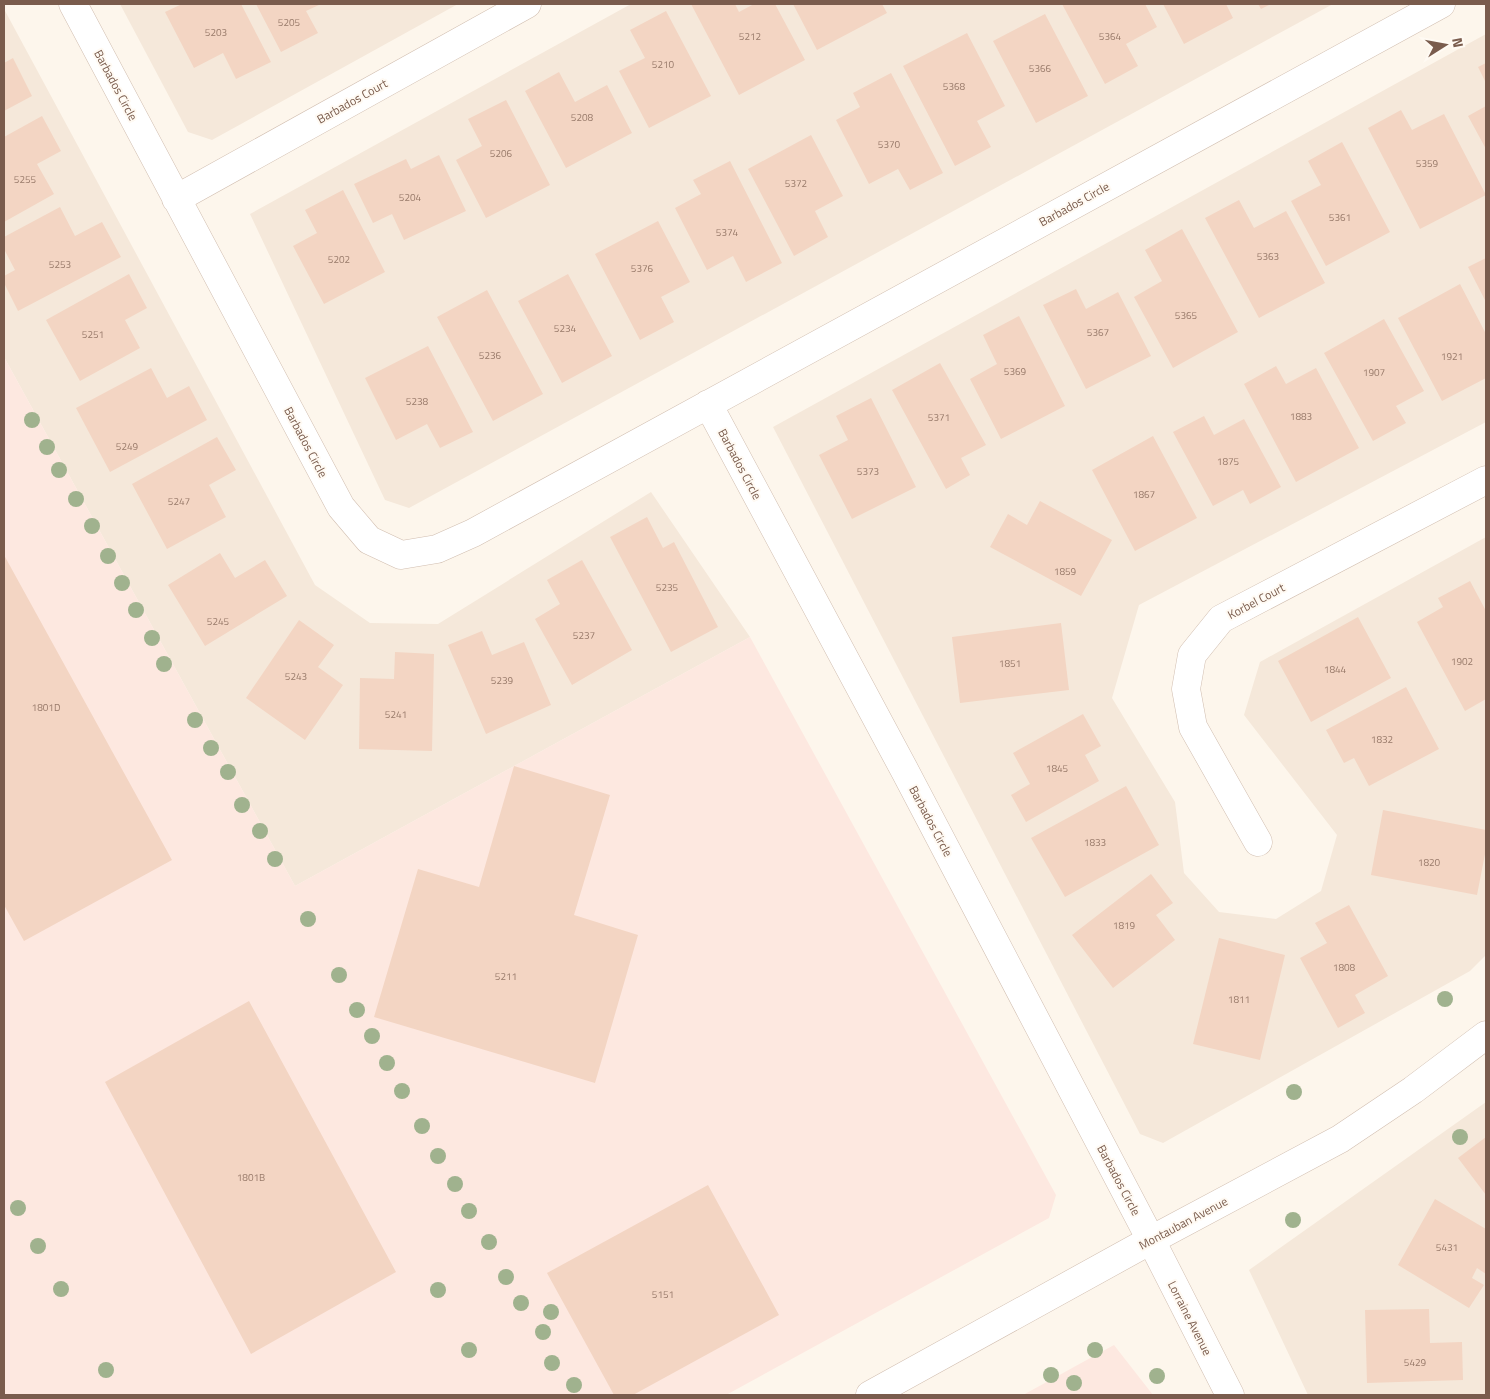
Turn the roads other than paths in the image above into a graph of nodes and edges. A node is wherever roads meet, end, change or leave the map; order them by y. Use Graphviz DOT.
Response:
graph roads {
  1 [pos="73,4"];
  2 [pos="527,4"];
  3 [pos="1441,4"];
  4 [pos="176,199"];
  5 [pos="708,404"];
  6 [pos="1486,480"];
  7 [pos="1258,842"];
  8 [pos="1486,1035"];
  9 [pos="1151,1240"];
  10 [pos="870,1395"];
  11 [pos="1230,1395"];
  1 -- 4 [label="street, Barbados Circle"];
  2 -- 4 [label="street, Barbados Court"];
  3 -- 5 [label="street, Barbados Circle"];
  4 -- 5 [label="street, Barbados Circle"];
  5 -- 9 [label="street, Barbados Circle"];
  6 -- 7 [label="street, Korbel Court"];
  8 -- 9 [label="street, Montauban Avenue"];
  9 -- 10 [label="street, Montauban Avenue"];
  9 -- 11 [label="street, Lorraine Avenue"];
}
